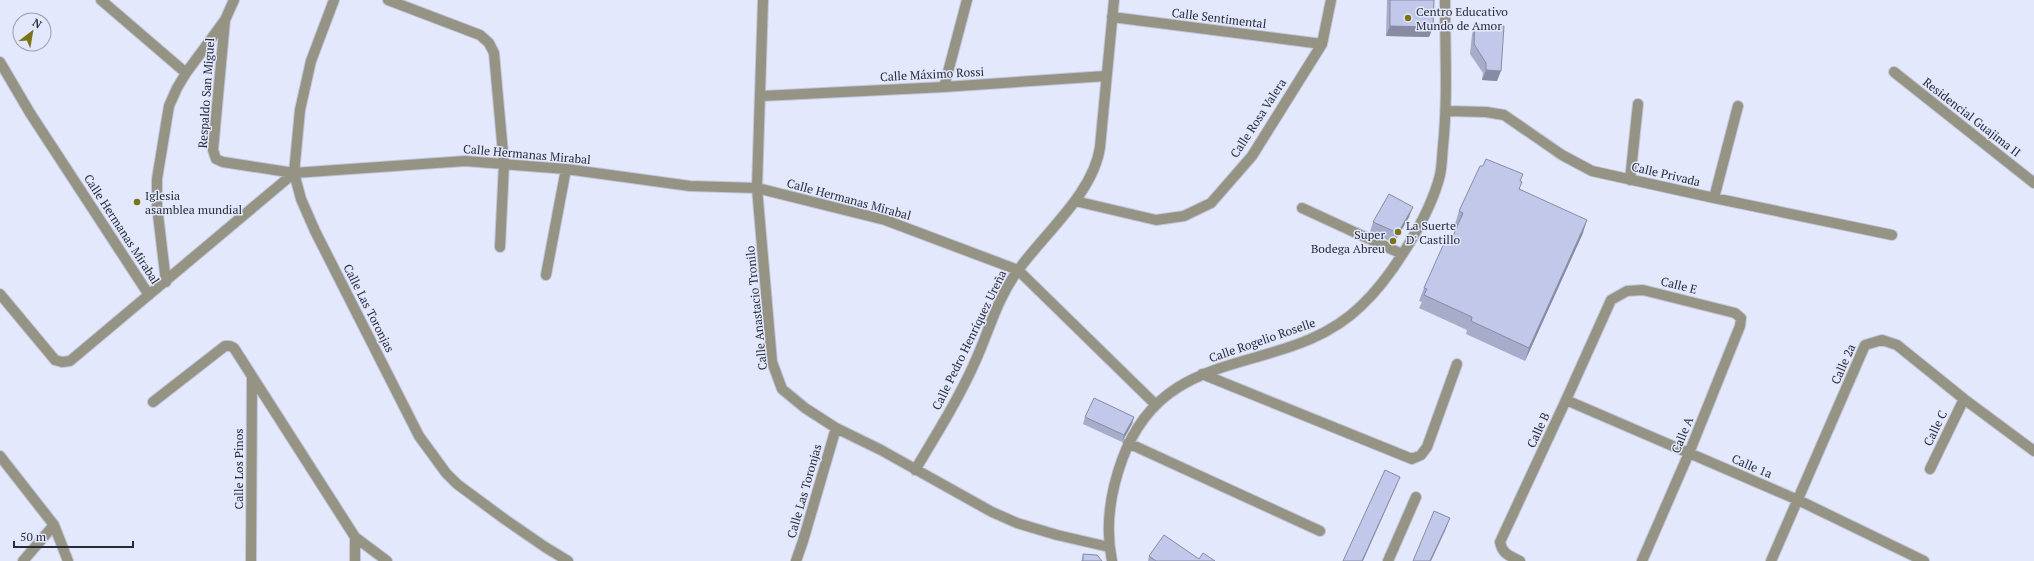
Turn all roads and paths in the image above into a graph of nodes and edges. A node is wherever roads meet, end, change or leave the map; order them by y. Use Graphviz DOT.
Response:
graph roads {
  1 [pos="101,0"];
  2 [pos="234,0"];
  3 [pos="334,0"];
  4 [pos="388,0"];
  5 [pos="763,0"];
  6 [pos="967,0"];
  7 [pos="1114,0"];
  8 [pos="1331,0"];
  9 [pos="1445,0"];
  10 [pos="1112,17"];
  11 [pos="225,20"];
  12 [pos="1322,44"];
  13 [pos="0,62"];
  14 [pos="1894,72"];
  15 [pos="186,73"];
  16 [pos="1106,76"];
  17 [pos="944,87"];
  18 [pos="760,96"];
  19 [pos="1638,104"];
  20 [pos="1738,106"];
  21 [pos="1447,111"];
  22 [pos="504,164"];
  23 [pos="566,169"];
  24 [pos="294,173"];
  25 [pos="1630,180"];
  26 [pos="2034,183"];
  27 [pos="757,188"];
  28 [pos="1714,198"];
  29 [pos="1075,202"];
  30 [pos="1302,208"];
  31 [pos="1892,235"];
  32 [pos="500,247"];
  33 [pos="1402,254"];
  34 [pos="1018,270"];
  35 [pos="546,275"];
  36 [pos="166,282"];
  37 [pos="0,294"];
  38 [pos="149,295"];
  39 [pos="1611,300"];
  40 [pos="1741,318"];
  41 [pos="1457,364"];
  42 [pos="1202,374"];
  43 [pos="252,378"];
  44 [pos="1964,399"];
  45 [pos="1566,400"];
  46 [pos="153,402"];
  47 [pos="1155,404"];
  48 [pos="836,428"];
  49 [pos="1128,443"];
  50 [pos="2034,451"];
  51 [pos="1689,453"];
  52 [pos="0,456"];
  53 [pos="1930,469"];
  54 [pos="915,470"];
  55 [pos="1416,497"];
  56 [pos="1798,500"];
  57 [pos="54,525"];
  58 [pos="1320,531"];
  59 [pos="355,537"];
  60 [pos="1109,547"];
  61 [pos="23,561"];
  62 [pos="68,561"];
  63 [pos="251,561"];
  64 [pos="355,561"];
  65 [pos="387,561"];
  66 [pos="568,561"];
  67 [pos="796,561"];
  68 [pos="1112,561"];
  69 [pos="1388,561"];
  70 [pos="1520,561"];
  71 [pos="1642,561"];
  72 [pos="1771,561"];
  73 [pos="1924,561"];
  1 -- 15 [label="street"];
  2 -- 11 [label="street"];
  3 -- 24 [label="street, Calle Las Toronjas"];
  4 -- 22 [label="street"];
  5 -- 18 [label="street, Calle Anastacio Tronilo"];
  6 -- 17 [label="street"];
  7 -- 10 [label="street, Calle Pedro Henríquez Ureña"];
  8 -- 12 [label="street, Calle Rosa Valera"];
  9 -- 21 [label="street, Calle Rogelio Roselle"];
  10 -- 12 [label="street, Calle Sentimental"];
  10 -- 16 [label="street, Calle Pedro Henríquez Ureña"];
  11 -- 15 [label="street"];
  11 -- 24 [label="street, Respaldo San Miguel"];
  12 -- 29 [label="street, Calle Rosa Valera"];
  13 -- 38 [label="street, Calle Hermanas Mirabal"];
  14 -- 26 [label="street, Residencial Guajima II"];
  15 -- 36 [label="street"];
  16 -- 17 [label="street, Calle Máximo Rossi"];
  16 -- 29 [label="street, Calle Pedro Henríquez Ureña"];
  17 -- 18 [label="street, Calle Máximo Rossi"];
  18 -- 27 [label="street, Calle Anastacio Tronilo"];
  19 -- 25 [label="street"];
  20 -- 28 [label="street"];
  21 -- 25 [label="street, Calle Privada"];
  21 -- 33 [label="street, Calle Rogelio Roselle"];
  22 -- 23 [label="street, Calle Hermanas Mirabal"];
  22 -- 24 [label="street, Calle Hermanas Mirabal"];
  22 -- 32 [label="street"];
  23 -- 27 [label="street, Calle Hermanas Mirabal"];
  23 -- 35 [label="street"];
  24 -- 36 [label="street, Calle Hermanas Mirabal"];
  24 -- 66 [label="street, Calle Las Toronjas"];
  25 -- 28 [label="street, Calle Privada"];
  27 -- 34 [label="street, Calle Hermanas Mirabal"];
  27 -- 48 [label="street, Calle Anastacio Tronilo"];
  28 -- 31 [label="street, Calle Privada"];
  29 -- 34 [label="street, Calle Pedro Henríquez Ureña"];
  30 -- 33 [label="street"];
  33 -- 42 [label="street, Calle Rogelio Roselle"];
  34 -- 47 [label="street, Calle Hermanas Mirabal"];
  34 -- 54 [label="street, Calle Pedro Henríquez Ureña"];
  36 -- 38 [label="street, Calle Hermanas Mirabal"];
  37 -- 38 [label="street"];
  39 -- 40 [label="street, Calle E"];
  39 -- 45 [label="street, Calle B"];
  40 -- 51 [label="street, Calle A"];
  41 -- 42 [label="street"];
  42 -- 47 [label="street, Calle Rogelio Roselle"];
  43 -- 46 [label="street"];
  43 -- 59 [label="street"];
  43 -- 63 [label="street, Calle Los Pinos"];
  44 -- 50 [label="street, Calle 2a"];
  44 -- 53 [label="street, Calle C"];
  44 -- 56 [label="street, Calle 2a"];
  45 -- 51 [label="street, Calle 1a"];
  45 -- 70 [label="street, Calle B"];
  47 -- 49 [label="street, Calle Rogelio Roselle"];
  48 -- 54 [label="street, Calle Anastacio Tronilo"];
  48 -- 67 [label="street, Calle Las Toronjas"];
  49 -- 58 [label="street"];
  49 -- 60 [label="street, Calle Rogelio Roselle"];
  51 -- 56 [label="street, Calle 1a"];
  51 -- 71 [label="street, Calle A"];
  52 -- 57 [label="street"];
  54 -- 60 [label="street, Calle Anastacio Tronilo"];
  55 -- 69 [label="street"];
  56 -- 72 [label="street, Calle 2a"];
  56 -- 73 [label="street, Calle 1a"];
  57 -- 61 [label="street"];
  57 -- 62 [label="street"];
  59 -- 64 [label="street"];
  59 -- 65 [label="street"];
  60 -- 68 [label="street, Calle Rogelio Roselle"];
}
